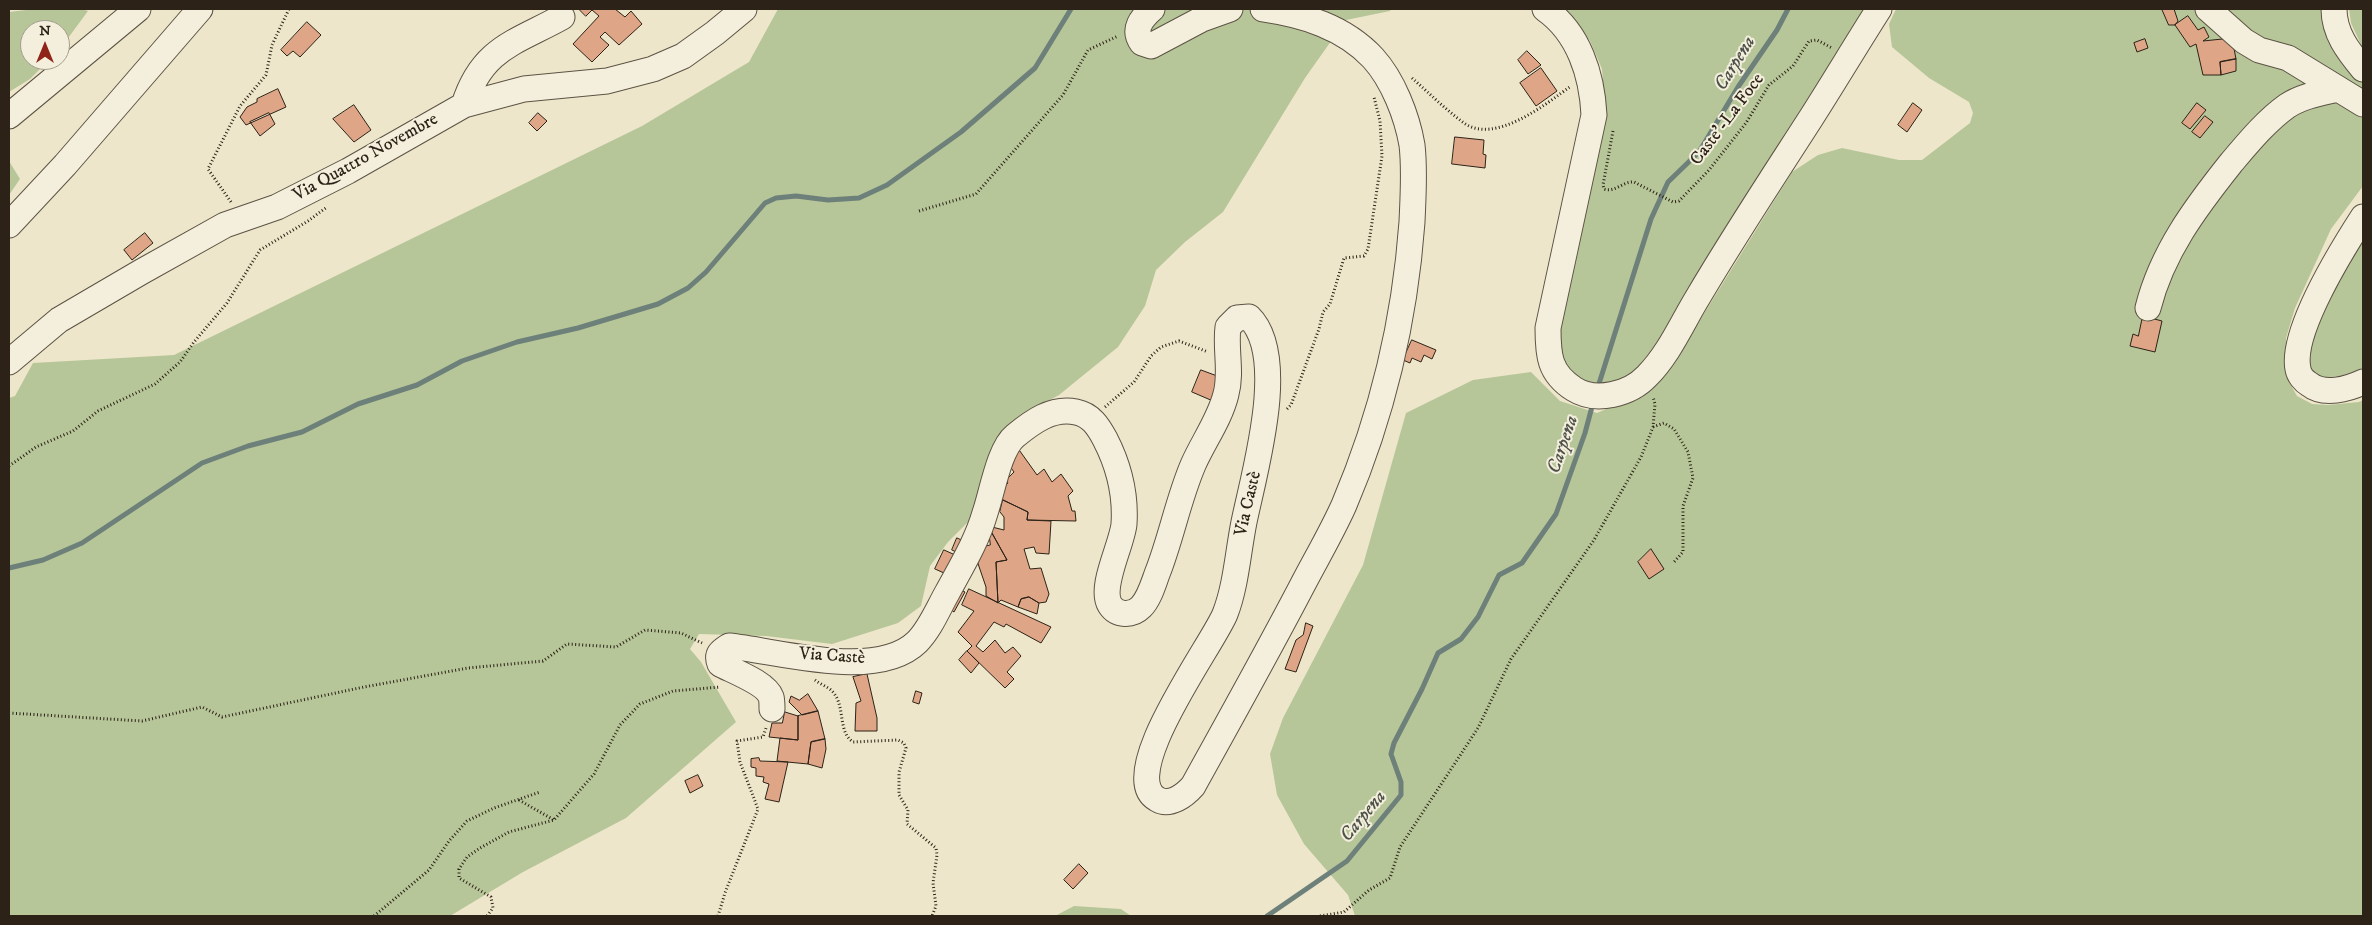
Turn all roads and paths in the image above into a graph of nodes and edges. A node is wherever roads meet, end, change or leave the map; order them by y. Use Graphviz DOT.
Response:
graph roads {
  1 [pos="138,9"];
  2 [pos="200,9"];
  3 [pos="289,9"];
  4 [pos="744,9"];
  5 [pos="1152,9"];
  6 [pos="1230,9"];
  7 [pos="1263,9"];
  8 [pos="1545,9"];
  9 [pos="1879,9"];
  10 [pos="2208,9"];
  11 [pos="2334,9"];
  12 [pos="562,17"];
  13 [pos="1138,38"];
  14 [pos="1854,50"];
  15 [pos="1381,68"];
  16 [pos="2363,69"];
  17 [pos="1575,81"];
  18 [pos="2338,89"];
  19 [pos="1397,98"];
  20 [pos="2363,104"];
  21 [pos="464,105"];
  22 [pos="9,116"];
  23 [pos="1648,190"];
  24 [pos="328,206"];
  25 [pos="919,211"];
  26 [pos="2363,217"];
  27 [pos="243,219"];
  28 [pos="9,225"];
  29 [pos="2148,308"];
  30 [pos="9,362"];
  31 [pos="1228,367"];
  32 [pos="1646,378"];
  33 [pos="2363,382"];
  34 [pos="1090,418"];
  35 [pos="1264,424"];
  36 [pos="1653,427"];
  37 [pos="9,466"];
  38 [pos="1674,562"];
  39 [pos="720,652"];
  40 [pos="813,679"];
  41 [pos="722,687"];
  42 [pos="772,709"];
  43 [pos="9,713"];
  44 [pos="540,792"];
  45 [pos="519,800"];
  46 [pos="554,820"];
  47 [pos="374,916"];
  48 [pos="487,916"];
  49 [pos="718,916"];
  50 [pos="932,916"];
  51 [pos="1320,916"];
  1 -- 22 [label="street"];
  2 -- 28 [label="street"];
  3 -- 27 [label="path"];
  4 -- 21 [label="street, Via Quattro Novembre"];
  5 -- 13 [label="street"];
  6 -- 13 [label="street"];
  7 -- 15 [label="street, Via Castè"];
  8 -- 32 [label="street"];
  9 -- 14 [label="street"];
  10 -- 18 [label="street"];
  11 -- 16 [label="street"];
  12 -- 21 [label="street"];
  13 -- 25 [label="path"];
  14 -- 23 [label="path, Caste'-La Foce"];
  14 -- 32 [label="street"];
  15 -- 17 [label="path"];
  15 -- 19 [label="street, Via Castè"];
  18 -- 20 [label="street"];
  18 -- 29 [label="street"];
  19 -- 35 [label="path"];
  19 -- 35 [label="street, Via Castè"];
  21 -- 27 [label="street, Via Quattro Novembre"];
  24 -- 37 [label="path"];
  26 -- 33 [label="street"];
  27 -- 30 [label="street, Via Quattro Novembre"];
  31 -- 34 [label="path"];
  31 -- 34 [label="street, Via Castè"];
  31 -- 35 [label="street, Via Castè"];
  32 -- 36 [label="path"];
  34 -- 39 [label="street, Via Castè"];
  36 -- 38 [label="path"];
  36 -- 51 [label="path"];
  39 -- 42 [label="street"];
  39 -- 43 [label="path"];
  40 -- 50 [label="path"];
  41 -- 46 [label="path"];
  42 -- 49 [label="path"];
  44 -- 45 [label="path"];
  45 -- 46 [label="path"];
  45 -- 47 [label="path"];
  46 -- 48 [label="path"];
}
